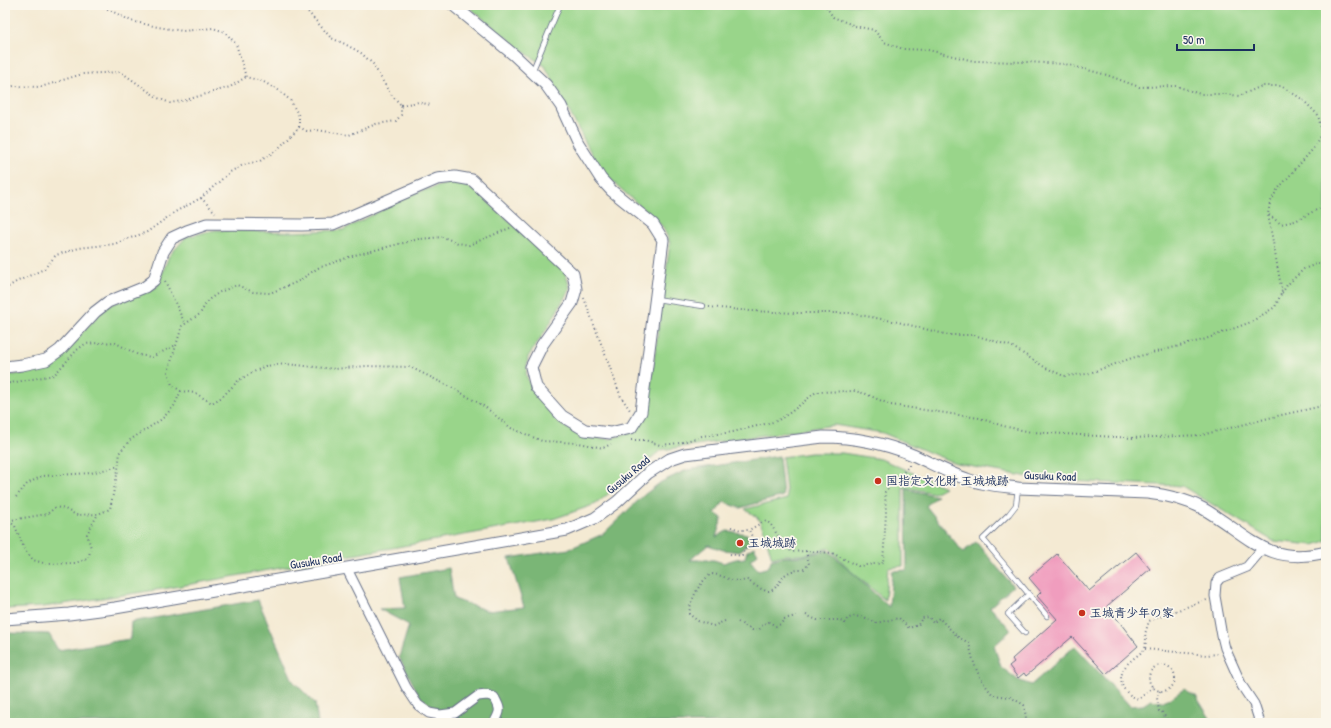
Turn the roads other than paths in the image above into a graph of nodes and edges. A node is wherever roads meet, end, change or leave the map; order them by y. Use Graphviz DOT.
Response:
graph roads {
  1 [pos="453,5"];
  2 [pos="560,5"];
  3 [pos="532,72"];
  4 [pos="656,299"];
  5 [pos="702,306"];
  6 [pos="5,367"];
  7 [pos="1018,488"];
  8 [pos="1264,548"];
  9 [pos="1326,552"];
  10 [pos="347,569"];
  11 [pos="1028,595"];
  12 [pos="1047,616"];
  13 [pos="5,618"];
  14 [pos="1025,633"];
  15 [pos="494,723"];
  16 [pos="1260,723"];
  1 -- 3 [label="street"];
  2 -- 3 [label="lane"];
  3 -- 4 [label="street"];
  4 -- 5 [label="lane"];
  4 -- 6 [label="street"];
  7 -- 8 [label="street, Gusuku Road"];
  7 -- 10 [label="street, Gusuku Road"];
  7 -- 11 [label="lane"];
  8 -- 9 [label="street, Gusuku Road"];
  8 -- 16 [label="street"];
  10 -- 13 [label="street, Gusuku Road"];
  10 -- 15 [label="street"];
  11 -- 12 [label="lane"];
  11 -- 14 [label="lane"];
}
